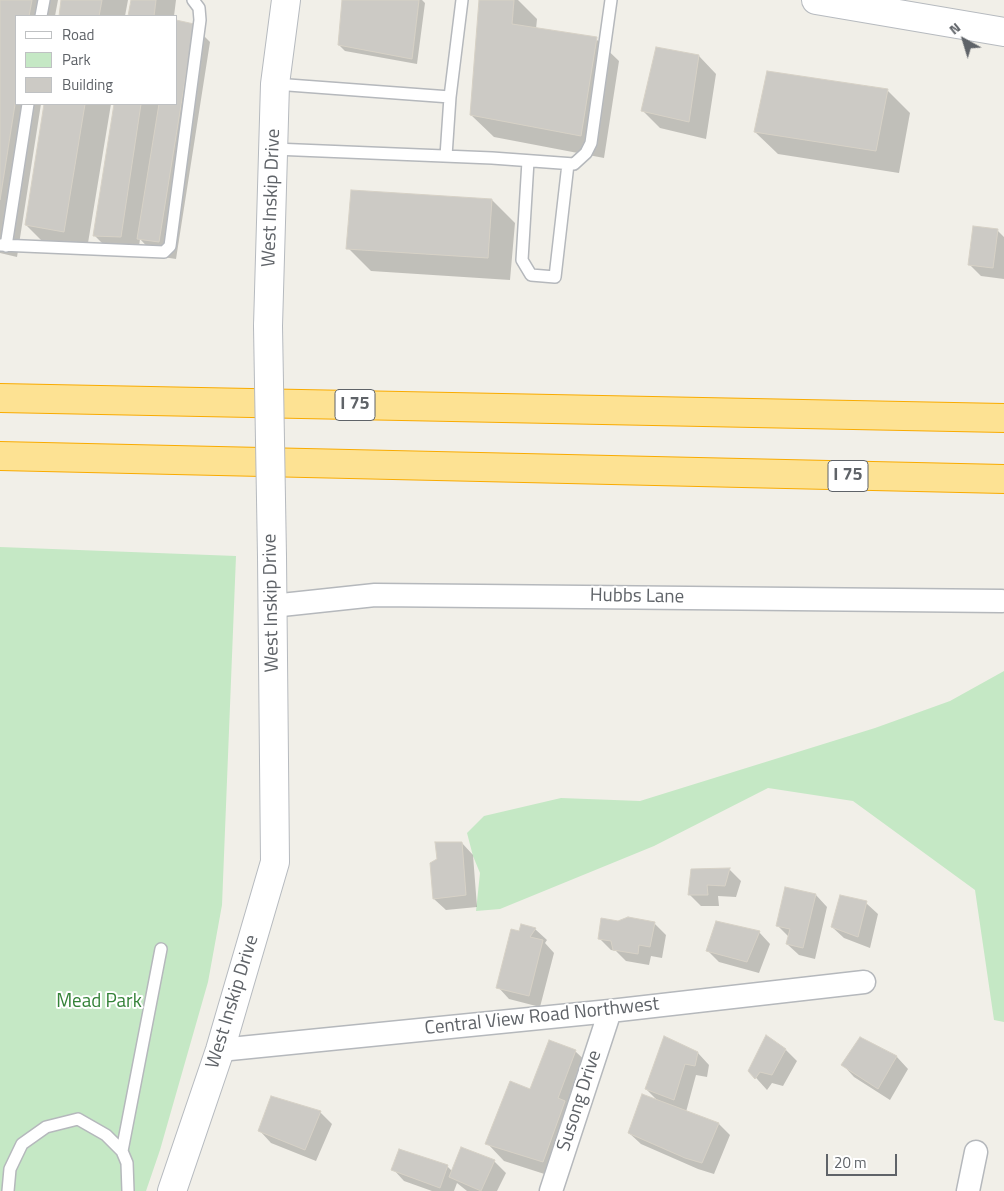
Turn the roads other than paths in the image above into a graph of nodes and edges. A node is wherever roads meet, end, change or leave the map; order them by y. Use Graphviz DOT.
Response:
graph roads {
  1 [pos="44,0"];
  2 [pos="193,0"];
  3 [pos="286,0"];
  4 [pos="462,0"];
  5 [pos="611,0"];
  6 [pos="816,0"];
  7 [pos="41,15"];
  8 [pos="1004,32"];
  9 [pos="275,84"];
  10 [pos="450,97"];
  11 [pos="28,105"];
  12 [pos="274,150"];
  13 [pos="446,156"];
  14 [pos="528,161"];
  15 [pos="568,164"];
  16 [pos="3,245"];
  17 [pos="0,398"];
  18 [pos="1004,418"];
  19 [pos="0,456"];
  20 [pos="1004,479"];
  21 [pos="1002,601"];
  22 [pos="272,606"];
  23 [pos="161,949"];
  24 [pos="864,982"];
  25 [pos="610,1011"];
  26 [pos="220,1050"];
  27 [pos="122,1150"];
  28 [pos="976,1152"];
  29 [pos="171,1190"];
  30 [pos="8,1191"];
  31 [pos="128,1191"];
  32 [pos="551,1191"];
  33 [pos="968,1191"];
  1 -- 7 [label="lane"];
  2 -- 16 [label="lane"];
  3 -- 9 [label="street, West Inskip Drive"];
  4 -- 10 [label="lane"];
  5 -- 15 [label="lane"];
  6 -- 8 [label="street"];
  9 -- 10 [label="lane"];
  9 -- 12 [label="street, West Inskip Drive"];
  10 -- 13 [label="lane"];
  11 -- 16 [label="lane"];
  12 -- 13 [label="lane"];
  12 -- 22 [label="street, West Inskip Drive, bridge"];
  13 -- 14 [label="lane"];
  14 -- 15 [label="lane"];
  14 -- 15 [label="lane"];
  17 -- 18 [label="highway, I 75"];
  19 -- 20 [label="highway, I 75"];
  21 -- 22 [label="street, Hubbs Lane"];
  22 -- 26 [label="street, West Inskip Drive"];
  23 -- 27 [label="lane"];
  24 -- 25 [label="street, Central View Road Northwest"];
  25 -- 26 [label="street, Central View Road Northwest"];
  25 -- 32 [label="street, Susong Drive"];
  26 -- 29 [label="street, West Inskip Drive"];
  27 -- 30 [label="lane"];
  27 -- 31 [label="lane"];
  28 -- 33 [label="street"];
}
